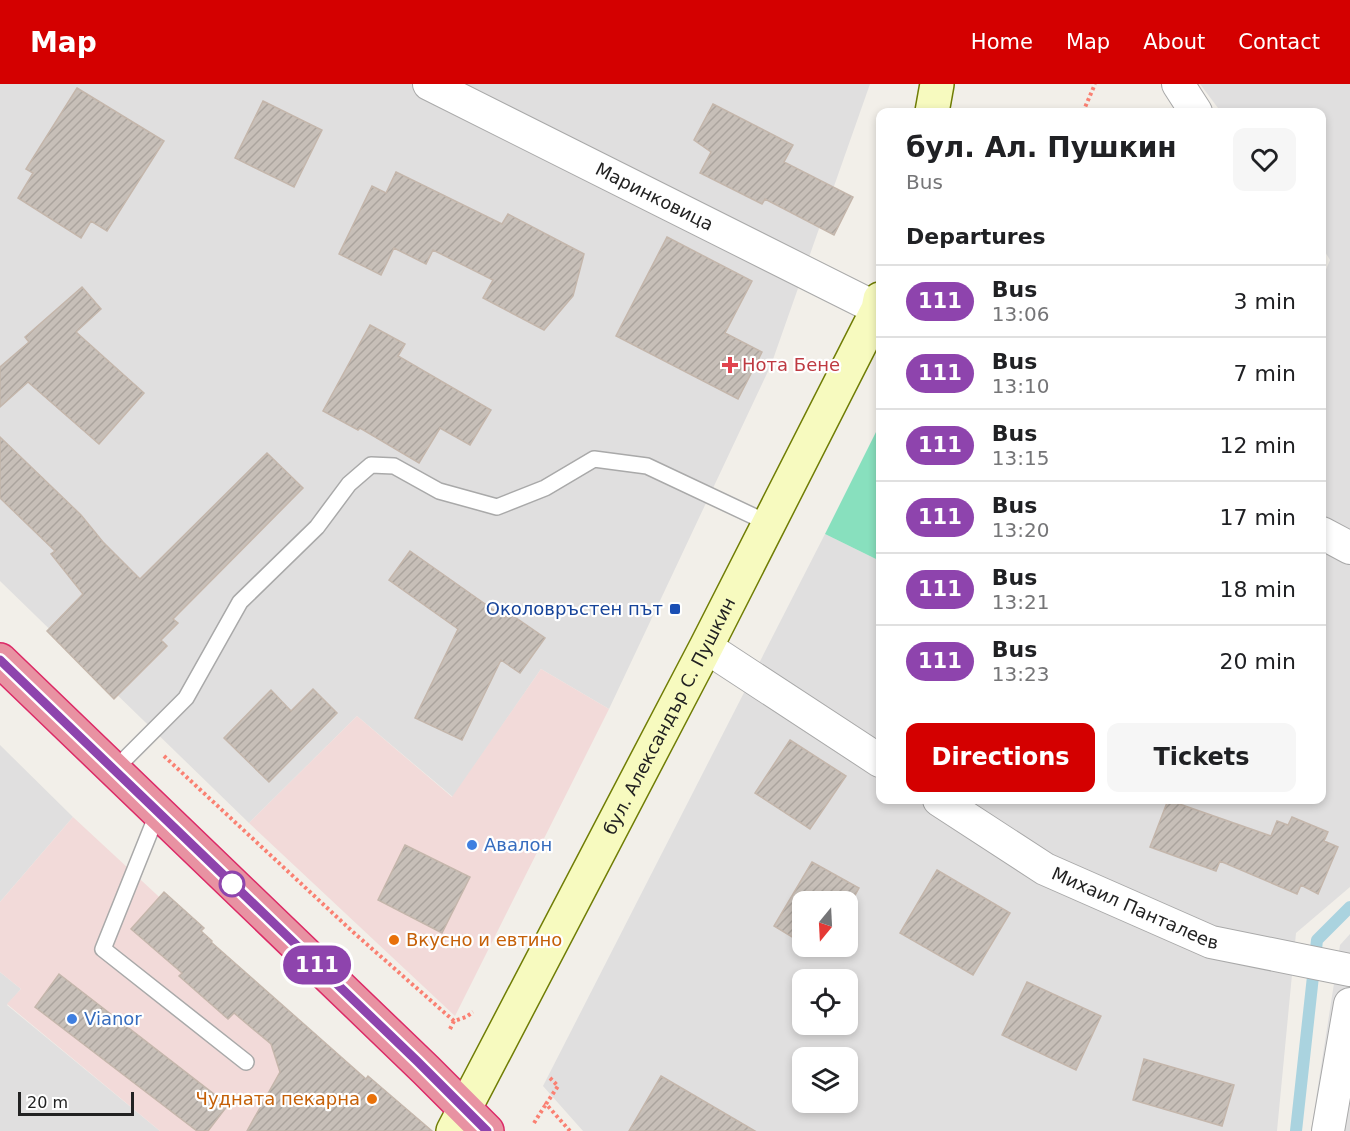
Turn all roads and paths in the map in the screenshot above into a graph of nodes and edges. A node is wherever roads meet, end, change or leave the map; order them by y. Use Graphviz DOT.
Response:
graph roads {
  1 [pos="429,84"];
  2 [pos="937,84"];
  3 [pos="1095,84"];
  4 [pos="1178,84"];
  5 [pos="933,108"];
  6 [pos="1085,108"];
  7 [pos="1193,108"];
  8 [pos="876,304"];
  9 [pos="876,314"];
  10 [pos="768,523"];
  11 [pos="1326,535"];
  12 [pos="1350,548"];
  13 [pos="706,647"];
  14 [pos="0,660"];
  15 [pos="145,738"];
  16 [pos="876,758"];
  17 [pos="114,770"];
  18 [pos="945,804"];
  19 [pos="158,812"];
  20 [pos="1350,970"];
  21 [pos="1350,1004"];
  22 [pos="478,1005"];
  23 [pos="454,1021"];
  24 [pos="450,1029"];
  25 [pos="246,1062"];
  26 [pos="550,1078"];
  27 [pos="546,1104"];
  28 [pos="459,1119"];
  29 [pos="534,1124"];
  30 [pos="487,1131"];
  31 [pos="570,1131"];
  32 [pos="1328,1131"];
  1 -- 8 [label="street, Маринковица"];
  2 -- 5 [label="main road"];
  3 -- 6 [label="path"];
  4 -- 7 [label="street"];
  9 -- 10 [label="main road, бул. Александър С. Пушкин"];
  10 -- 13 [label="main road, бул. Александър С. Пушкин"];
  10 -- 15 [label="lane"];
  11 -- 12 [label="street"];
  13 -- 16 [label="street"];
  13 -- 28 [label="main road, бул. Александър С. Пушкин"];
  14 -- 17 [label="highway"];
  15 -- 17 [label="lane"];
  15 -- 23 [label="path"];
  17 -- 19 [label="highway"];
  18 -- 20 [label="street, Михаил Панталеев"];
  19 -- 25 [label="lane"];
  19 -- 28 [label="highway"];
  21 -- 32 [label="street"];
  22 -- 23 [label="path"];
  23 -- 24 [label="path"];
  26 -- 27 [label="path"];
  27 -- 29 [label="path"];
  27 -- 31 [label="path"];
  28 -- 30 [label="highway"];
}
